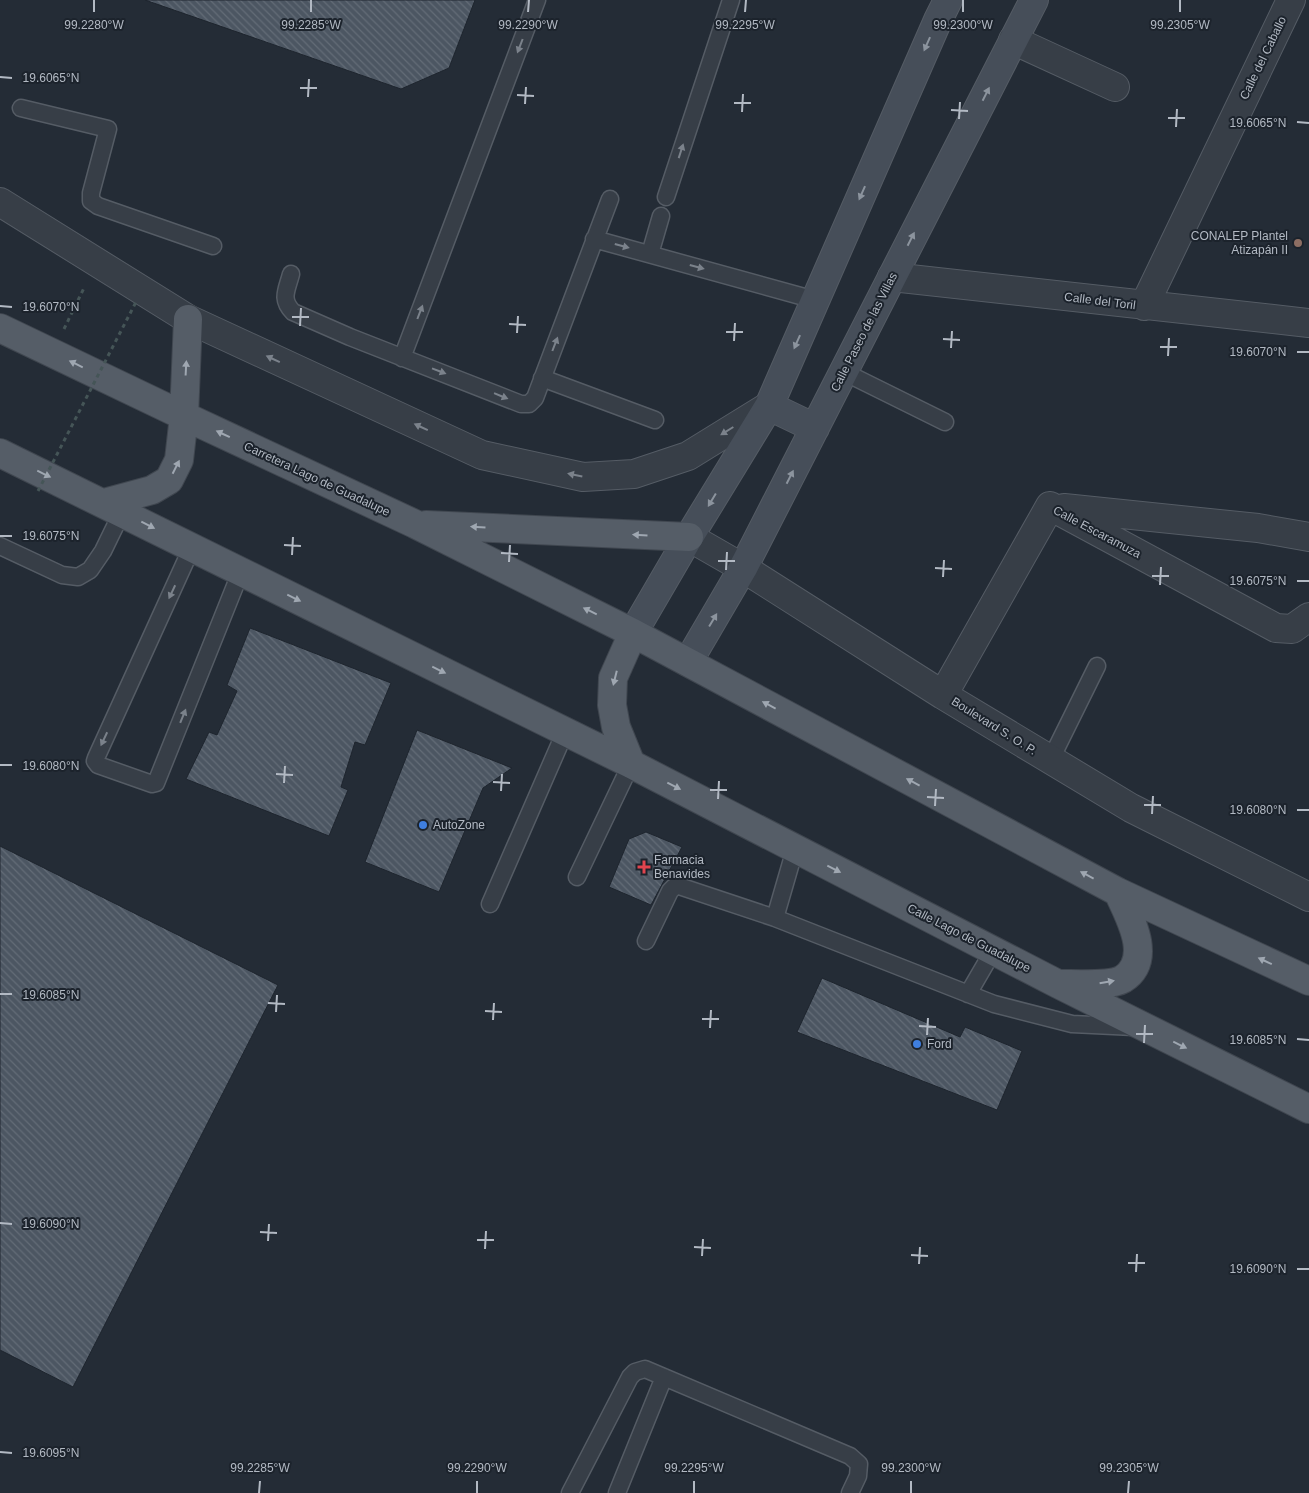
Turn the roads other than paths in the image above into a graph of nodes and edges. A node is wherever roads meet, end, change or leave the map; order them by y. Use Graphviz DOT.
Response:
graph roads {
  1 [pos="537,0"];
  2 [pos="731,0"];
  3 [pos="948,0"];
  4 [pos="1034,0"];
  5 [pos="1290,0"];
  6 [pos="1014,40"];
  7 [pos="1115,87"];
  8 [pos="21,108"];
  9 [pos="666,197"];
  10 [pos="610,199"];
  11 [pos="0,202"];
  12 [pos="662,216"];
  13 [pos="594,239"];
  14 [pos="212,246"];
  15 [pos="650,254"];
  16 [pos="292,274"];
  17 [pos="892,276"];
  18 [pos="815,300"];
  19 [pos="1144,306"];
  20 [pos="188,319"];
  21 [pos="1309,323"];
  22 [pos="0,328"];
  23 [pos="402,358"];
  24 [pos="844,372"];
  25 [pos="542,378"];
  26 [pos="769,406"];
  27 [pos="184,416"];
  28 [pos="655,420"];
  29 [pos="945,422"];
  30 [pos="815,428"];
  31 [pos="0,453"];
  32 [pos="1050,506"];
  33 [pos="113,508"];
  34 [pos="415,524"];
  35 [pos="689,537"];
  36 [pos="1309,537"];
  37 [pos="0,546"];
  38 [pos="192,547"];
  39 [pos="744,568"];
  40 [pos="241,572"];
  41 [pos="1309,617"];
  42 [pos="634,633"];
  43 [pos="688,662"];
  44 [pos="1097,666"];
  45 [pos="943,694"];
  46 [pos="565,732"];
  47 [pos="1050,761"];
  48 [pos="631,764"];
  49 [pos="795,849"];
  50 [pos="577,877"];
  51 [pos="1118,892"];
  52 [pos="1309,898"];
  53 [pos="490,904"];
  54 [pos="775,918"];
  55 [pos="646,941"];
  56 [pos="992,951"];
  57 [pos="1309,981"];
  58 [pos="1058,984"];
  59 [pos="968,994"];
  60 [pos="1147,1028"];
  61 [pos="1309,1109"];
  62 [pos="664,1377"];
  63 [pos="570,1493"];
  64 [pos="617,1493"];
  65 [pos="850,1493"];
  1 -- 23 [label="lane"];
  9 -- 2 [label="lane, one-way"];
  3 -- 18 [label="street, one-way"];
  4 -- 6 [label="street, Calle Paseo de las Villas"];
  5 -- 19 [label="street, Calle del Caballo"];
  6 -- 7 [label="street"];
  17 -- 6 [label="street, Calle Paseo de las Villas, one-way"];
  8 -- 14 [label="lane"];
  10 -- 13 [label="lane"];
  11 -- 20 [label="street"];
  12 -- 15 [label="lane"];
  13 -- 15 [label="lane, one-way"];
  25 -- 13 [label="lane, one-way"];
  15 -- 18 [label="lane, one-way"];
  16 -- 23 [label="lane"];
  17 -- 19 [label="street, Calle del Toril"];
  17 -- 24 [label="street, Calle Paseo de las Villas"];
  18 -- 26 [label="street, one-way"];
  19 -- 21 [label="street, Calle del Toril"];
  26 -- 20 [label="street, one-way"];
  27 -- 20 [label="main road, one-way"];
  27 -- 22 [label="main road, Carretera Lago de Guadalupe, one-way"];
  23 -- 25 [label="lane, one-way"];
  24 -- 29 [label="lane"];
  24 -- 30 [label="street, Calle Paseo de las Villas"];
  25 -- 28 [label="lane"];
  26 -- 30 [label="street"];
  26 -- 35 [label="street, one-way"];
  33 -- 27 [label="main road, one-way"];
  34 -- 27 [label="main road, Carretera Lago de Guadalupe, one-way"];
  39 -- 30 [label="street, Calle Paseo de las Villas, one-way"];
  31 -- 33 [label="main road, one-way"];
  32 -- 36 [label="street"];
  32 -- 41 [label="street, Calle Escaramuza"];
  32 -- 45 [label="street, Calle Escaramuza"];
  33 -- 37 [label="lane"];
  33 -- 38 [label="main road, one-way"];
  35 -- 34 [label="main road, one-way"];
  42 -- 34 [label="main road, Carretera Lago de Guadalupe, one-way"];
  35 -- 39 [label="street, Boulevard S. O. P."];
  35 -- 42 [label="street"];
  38 -- 40 [label="main road"];
  38 -- 40 [label="lane, one-way"];
  43 -- 39 [label="street, Calle Paseo de las Villas, one-way"];
  39 -- 45 [label="street, Boulevard S. O. P."];
  40 -- 46 [label="main road, one-way"];
  42 -- 43 [label="main road"];
  42 -- 48 [label="main road, one-way"];
  51 -- 43 [label="main road, one-way"];
  44 -- 47 [label="lane"];
  45 -- 47 [label="street, Boulevard S. O. P."];
  46 -- 48 [label="main road"];
  46 -- 53 [label="lane"];
  47 -- 52 [label="street, Boulevard S. O. P."];
  48 -- 49 [label="main road, Calle Lago de Guadalupe, one-way"];
  48 -- 50 [label="lane"];
  49 -- 54 [label="lane"];
  49 -- 56 [label="main road, Calle Lago de Guadalupe, one-way"];
  57 -- 51 [label="main road, one-way"];
  58 -- 51 [label="main road, one-way"];
  54 -- 55 [label="lane"];
  54 -- 59 [label="lane"];
  56 -- 58 [label="main road, Calle Lago de Guadalupe"];
  56 -- 59 [label="lane"];
  58 -- 60 [label="main road, Calle Lago de Guadalupe"];
  59 -- 60 [label="lane"];
  60 -- 61 [label="main road, Calle Lago de Guadalupe, one-way"];
  62 -- 63 [label="lane"];
  62 -- 64 [label="lane"];
  62 -- 65 [label="lane"];
}
